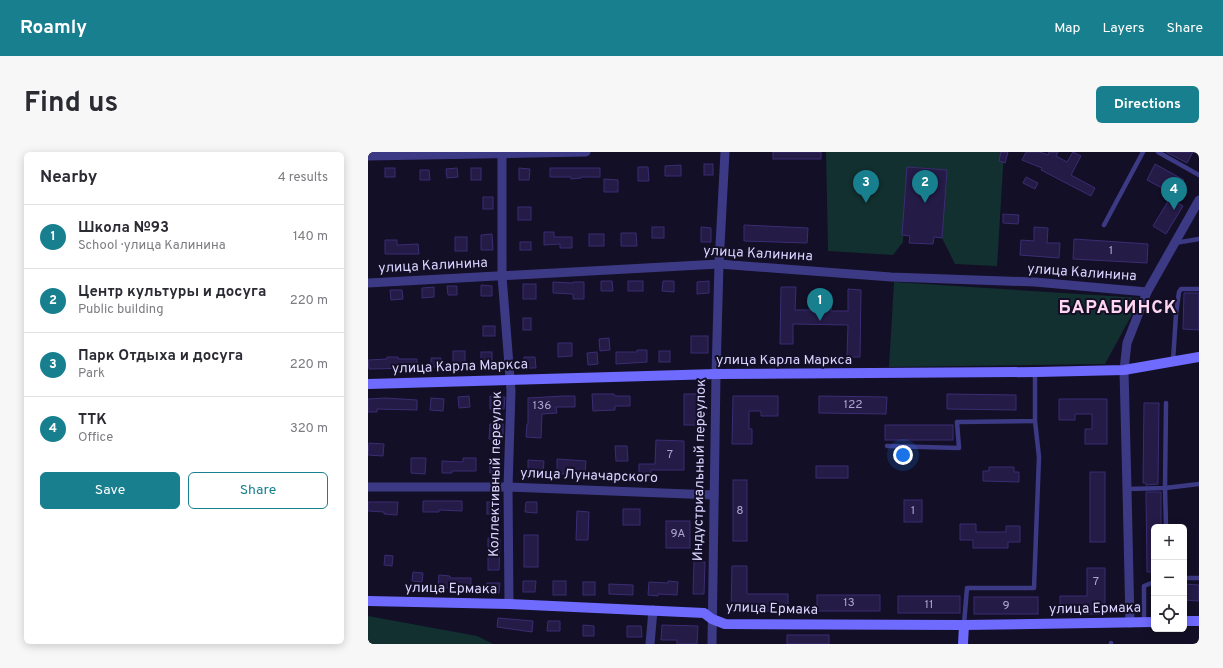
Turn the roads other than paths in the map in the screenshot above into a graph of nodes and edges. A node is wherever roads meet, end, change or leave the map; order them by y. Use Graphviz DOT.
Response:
graph roads {
  1 [pos="586,152"];
  2 [pos="725,152"];
  3 [pos="1143,152"];
  4 [pos="1158,152"];
  5 [pos="502,153"];
  6 [pos="368,156"];
  7 [pos="1199,174"];
  8 [pos="1199,200"];
  9 [pos="1104,225"];
  10 [pos="1199,239"];
  11 [pos="1175,243"];
  12 [pos="719,264"];
  13 [pos="502,276"];
  14 [pos="368,283"];
  15 [pos="1199,289"];
  16 [pos="1147,292"];
  17 [pos="1199,357"];
  18 [pos="1173,361"];
  19 [pos="1124,370"];
  20 [pos="1034,372"];
  21 [pos="716,374"];
  22 [pos="510,380"];
  23 [pos="368,384"];
  24 [pos="1166,403"];
  25 [pos="1035,421"];
  26 [pos="887,446"];
  27 [pos="1199,484"];
  28 [pos="368,486"];
  29 [pos="508,487"];
  30 [pos="1165,488"];
  31 [pos="1128,489"];
  32 [pos="714,495"];
  33 [pos="1166,524"];
  34 [pos="1187,578"];
  35 [pos="1199,578"];
  36 [pos="1151,583"];
  37 [pos="368,601"];
  38 [pos="509,604"];
  39 [pos="653,610"];
  40 [pos="712,619"];
  41 [pos="1187,621"];
  42 [pos="1199,621"];
  43 [pos="1149,622"];
  44 [pos="1130,623"];
  45 [pos="964,625"];
  46 [pos="650,644"];
  47 [pos="712,644"];
  48 [pos="963,644"];
  1 -- 5 [label="street"];
  2 -- 12 [label="street, Индустриальный переулок"];
  3 -- 9 [label="lane"];
  4 -- 7 [label="lane"];
  5 -- 6 [label="street"];
  5 -- 13 [label="street, Коллективный переулок"];
  8 -- 11 [label="street"];
  10 -- 11 [label="lane"];
  11 -- 16 [label="street"];
  12 -- 13 [label="street, улица Калинина"];
  12 -- 16 [label="street, улица Калинина"];
  12 -- 21 [label="street, Индустриальный переулок"];
  13 -- 14 [label="street, улица Калинина"];
  13 -- 22 [label="street, Коллективный переулок"];
  15 -- 18 [label="lane"];
  16 -- 19 [label="street"];
  17 -- 18 [label="main road, улица Карла Маркса"];
  18 -- 19 [label="main road, улица Карла Маркса"];
  19 -- 20 [label="main road, улица Карла Маркса"];
  19 -- 31 [label="street"];
  20 -- 21 [label="main road, улица Карла Маркса"];
  20 -- 25 [label="lane"];
  21 -- 22 [label="main road, улица Карла Маркса"];
  21 -- 32 [label="street, Индустриальный переулок"];
  22 -- 23 [label="main road, улица Карла Маркса"];
  22 -- 29 [label="street, Коллективный переулок"];
  24 -- 30 [label="lane"];
  25 -- 26 [label="lane"];
  25 -- 45 [label="lane"];
  27 -- 30 [label="lane"];
  28 -- 29 [label="street, улица Луначарского"];
  29 -- 32 [label="street, улица Луначарского"];
  29 -- 38 [label="street, Коллективный переулок"];
  30 -- 31 [label="lane"];
  30 -- 33 [label="lane"];
  31 -- 44 [label="street"];
  32 -- 40 [label="street, Индустриальный переулок"];
  34 -- 35 [label="lane"];
  36 -- 43 [label="lane"];
  37 -- 38 [label="main road, улица Ермака"];
  38 -- 39 [label="main road, улица Ермака"];
  39 -- 40 [label="main road, улица Ермака"];
  39 -- 46 [label="street"];
  40 -- 45 [label="main road, улица Ермака"];
  40 -- 47 [label="street, Индустриальный переулок"];
  41 -- 42 [label="main road"];
  43 -- 44 [label="main road, улица Ермака"];
  44 -- 45 [label="main road, улица Ермака"];
  45 -- 48 [label="main road"];
}
